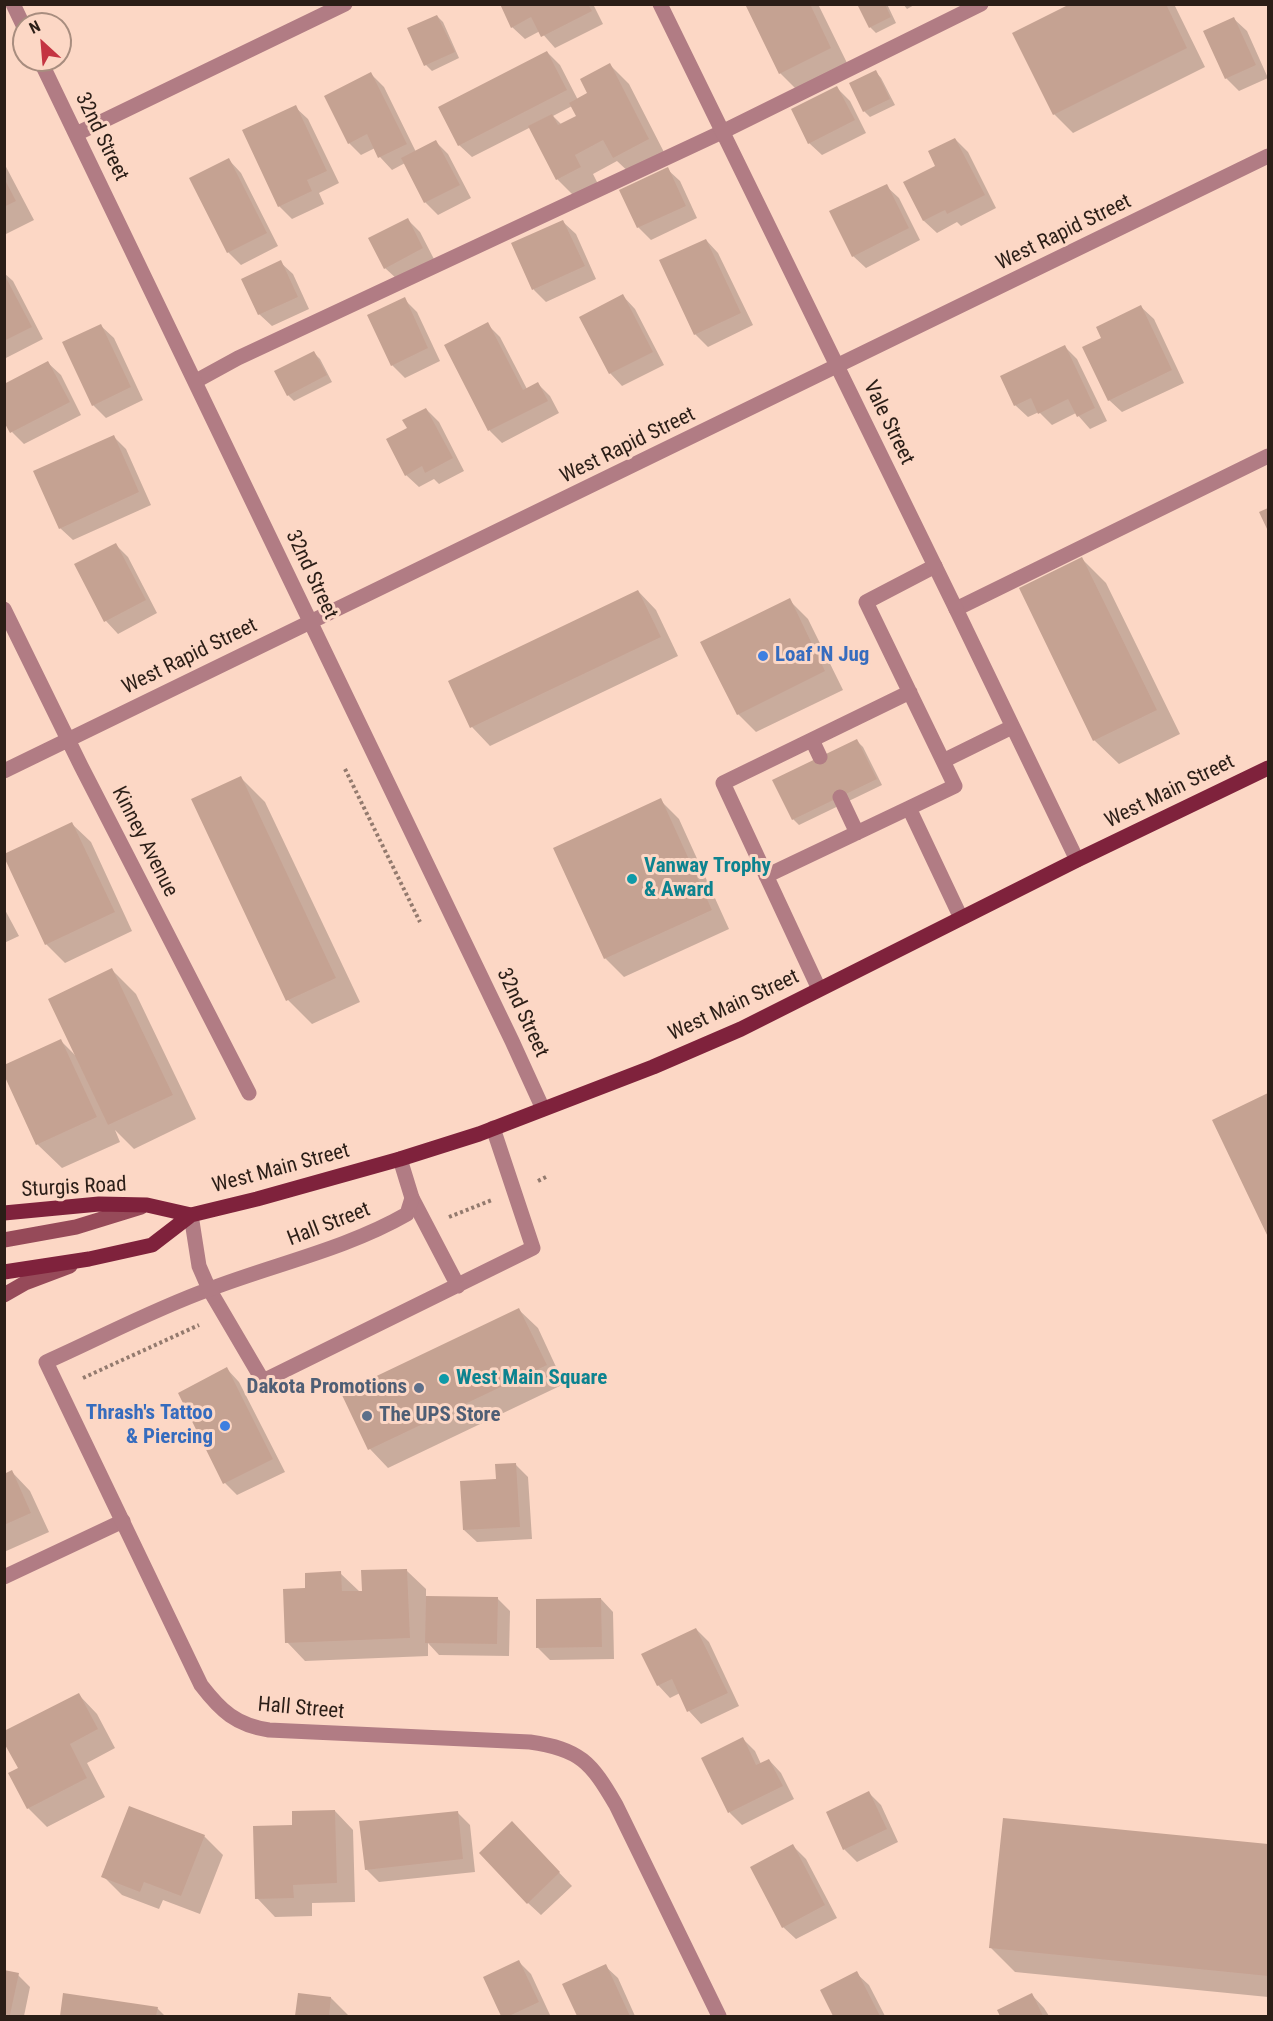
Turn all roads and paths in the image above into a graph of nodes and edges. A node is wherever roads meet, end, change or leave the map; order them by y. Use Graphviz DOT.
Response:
graph roads {
  1 [pos="345,4"];
  2 [pos="660,4"];
  3 [pos="981,4"];
  4 [pos="46,72"];
  5 [pos="722,132"];
  6 [pos="76,134"];
  7 [pos="1269,156"];
  8 [pos="837,367"];
  9 [pos="196,381"];
  10 [pos="1269,456"];
  11 [pos="935,566"];
  12 [pos="4,609"];
  13 [pos="956,609"];
  14 [pos="310,623"];
  15 [pos="909,692"];
  16 [pos="1012,727"];
  17 [pos="69,739"];
  18 [pos="812,741"];
  19 [pos="820,757"];
  20 [pos="943,761"];
  21 [pos="1269,768"];
  22 [pos="345,769"];
  23 [pos="4,771"];
  24 [pos="840,797"];
  25 [pos="909,808"];
  26 [pos="857,833"];
  27 [pos="1077,860"];
  28 [pos="766,876"];
  29 [pos="961,918"];
  30 [pos="420,922"];
  31 [pos="819,989"];
  32 [pos="249,1093"];
  33 [pos="543,1109"];
  34 [pos="493,1128"];
  35 [pos="400,1159"];
  36 [pos="412,1198"];
  37 [pos="147,1205"];
  38 [pos="4,1214"];
  39 [pos="191,1215"];
  40 [pos="4,1240"];
  41 [pos="89,1259"];
  42 [pos="4,1272"];
  43 [pos="458,1286"];
  44 [pos="209,1289"];
  45 [pos="4,1295"];
  46 [pos="123,1521"];
  47 [pos="4,1577"];
  48 [pos="719,2016"];
  1 -- 6 [label="street"];
  2 -- 5 [label="street, Vale Street"];
  3 -- 5 [label="street"];
  4 -- 6 [label="street, 32nd Street"];
  5 -- 8 [label="street, Vale Street"];
  5 -- 9 [label="street"];
  6 -- 9 [label="street, 32nd Street"];
  7 -- 8 [label="street, West Rapid Street"];
  8 -- 11 [label="street, Vale Street"];
  8 -- 14 [label="street, West Rapid Street"];
  9 -- 14 [label="street, 32nd Street"];
  10 -- 13 [label="street"];
  11 -- 13 [label="street, Vale Street"];
  11 -- 15 [label="street"];
  12 -- 17 [label="street, Kinney Avenue"];
  13 -- 16 [label="street, Vale Street"];
  14 -- 17 [label="street, West Rapid Street"];
  14 -- 33 [label="street, 32nd Street"];
  15 -- 18 [label="street"];
  15 -- 20 [label="street"];
  16 -- 20 [label="street"];
  16 -- 27 [label="street, Vale Street"];
  17 -- 23 [label="street, West Rapid Street"];
  17 -- 32 [label="street, Kinney Avenue"];
  18 -- 19 [label="street"];
  18 -- 28 [label="street"];
  20 -- 25 [label="street"];
  21 -- 27 [label="main road, West Main Street"];
  22 -- 30 [label="path"];
  24 -- 26 [label="street"];
  25 -- 26 [label="street"];
  25 -- 29 [label="street"];
  26 -- 28 [label="street"];
  27 -- 29 [label="main road, West Main Street"];
  28 -- 31 [label="street"];
  29 -- 31 [label="main road, West Main Street"];
  31 -- 33 [label="main road, West Main Street"];
  33 -- 34 [label="main road, West Main Street"];
  34 -- 35 [label="main road, West Main Street"];
  34 -- 43 [label="street"];
  35 -- 36 [label="street"];
  35 -- 39 [label="main road, West Main Street"];
  36 -- 43 [label="street"];
  36 -- 44 [label="street, Hall Street"];
  37 -- 38 [label="main road, Sturgis Road"];
  37 -- 39 [label="main road, West Main Street"];
  37 -- 40 [label="street"];
  39 -- 41 [label="main road, West Main Street"];
  39 -- 44 [label="street"];
  41 -- 42 [label="main road"];
  41 -- 45 [label="street, West Main Street"];
  43 -- 44 [label="street"];
  44 -- 46 [label="street, Hall Street"];
  46 -- 47 [label="street"];
  46 -- 48 [label="street, Hall Street"];
}
